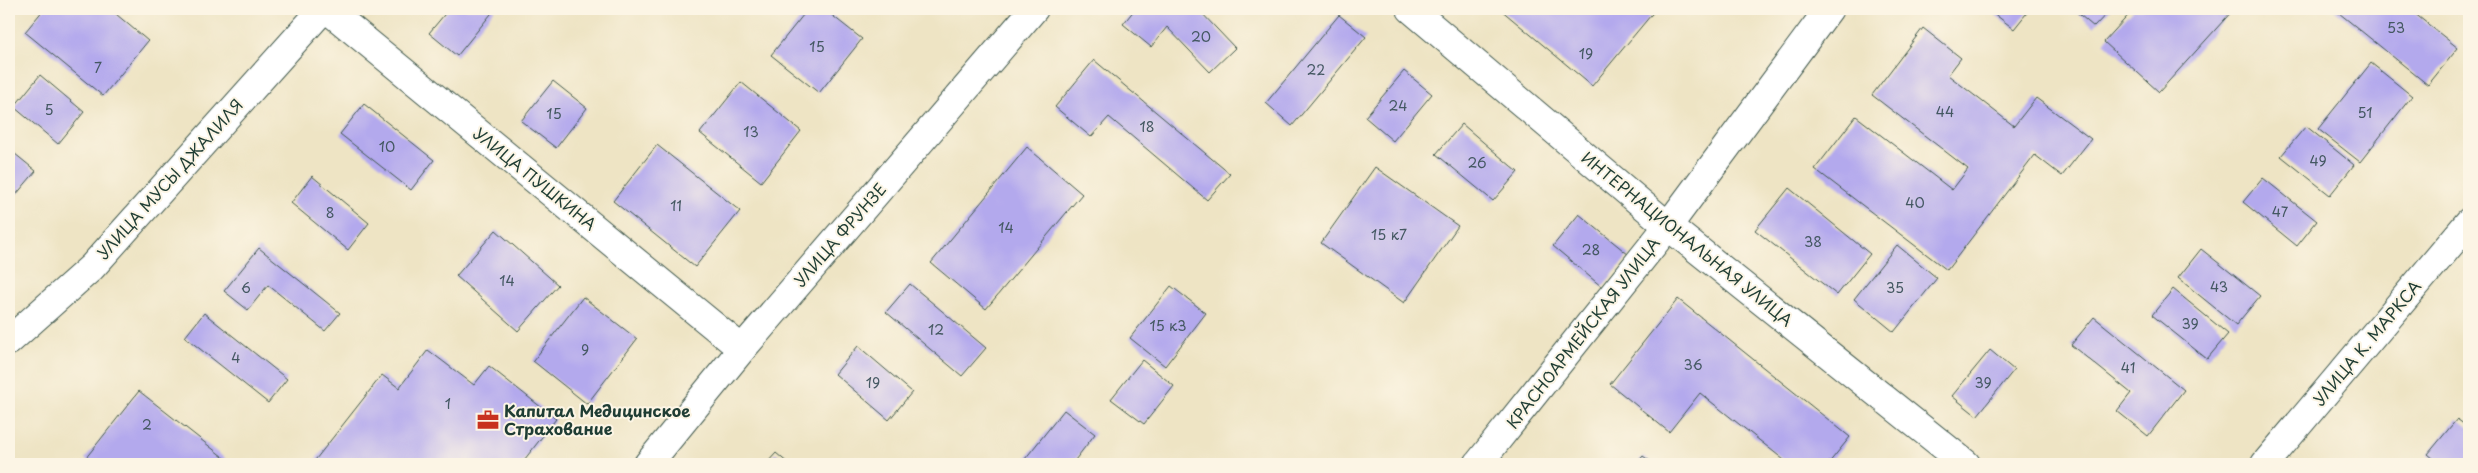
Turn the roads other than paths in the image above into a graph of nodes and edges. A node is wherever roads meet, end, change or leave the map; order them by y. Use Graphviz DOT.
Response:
graph roads {
  1 [pos="323,9"];
  2 [pos="327,9"];
  3 [pos="1034,9"];
  4 [pos="1411,9"];
  5 [pos="1829,9"];
  6 [pos="2469,222"];
  7 [pos="1668,226"];
  8 [pos="9,341"];
  9 [pos="742,349"];
  10 [pos="648,464"];
  11 [pos="1478,464"];
  12 [pos="1966,464"];
  13 [pos="2266,464"];
  1 -- 8 [label="street, УЛИЦА МУСЫ ДЖАЛИЛЯ"];
  2 -- 9 [label="street, УЛИЦА ПУШКИНА"];
  3 -- 9 [label="street, УЛИЦА ФРУНЗЕ"];
  4 -- 7 [label="street, ИНТЕРНАЦИОНАЛЬНАЯ УЛИЦА"];
  5 -- 7 [label="street, КРАСНОАРМЕЙСКАЯ УЛИЦА"];
  6 -- 13 [label="street, УЛИЦА К. МАРКСА"];
  7 -- 11 [label="street, КРАСНОАРМЕЙСКАЯ УЛИЦА"];
  7 -- 12 [label="street, ИНТЕРНАЦИОНАЛЬНАЯ УЛИЦА"];
  9 -- 10 [label="street, УЛИЦА ФРУНЗЕ"];
}
